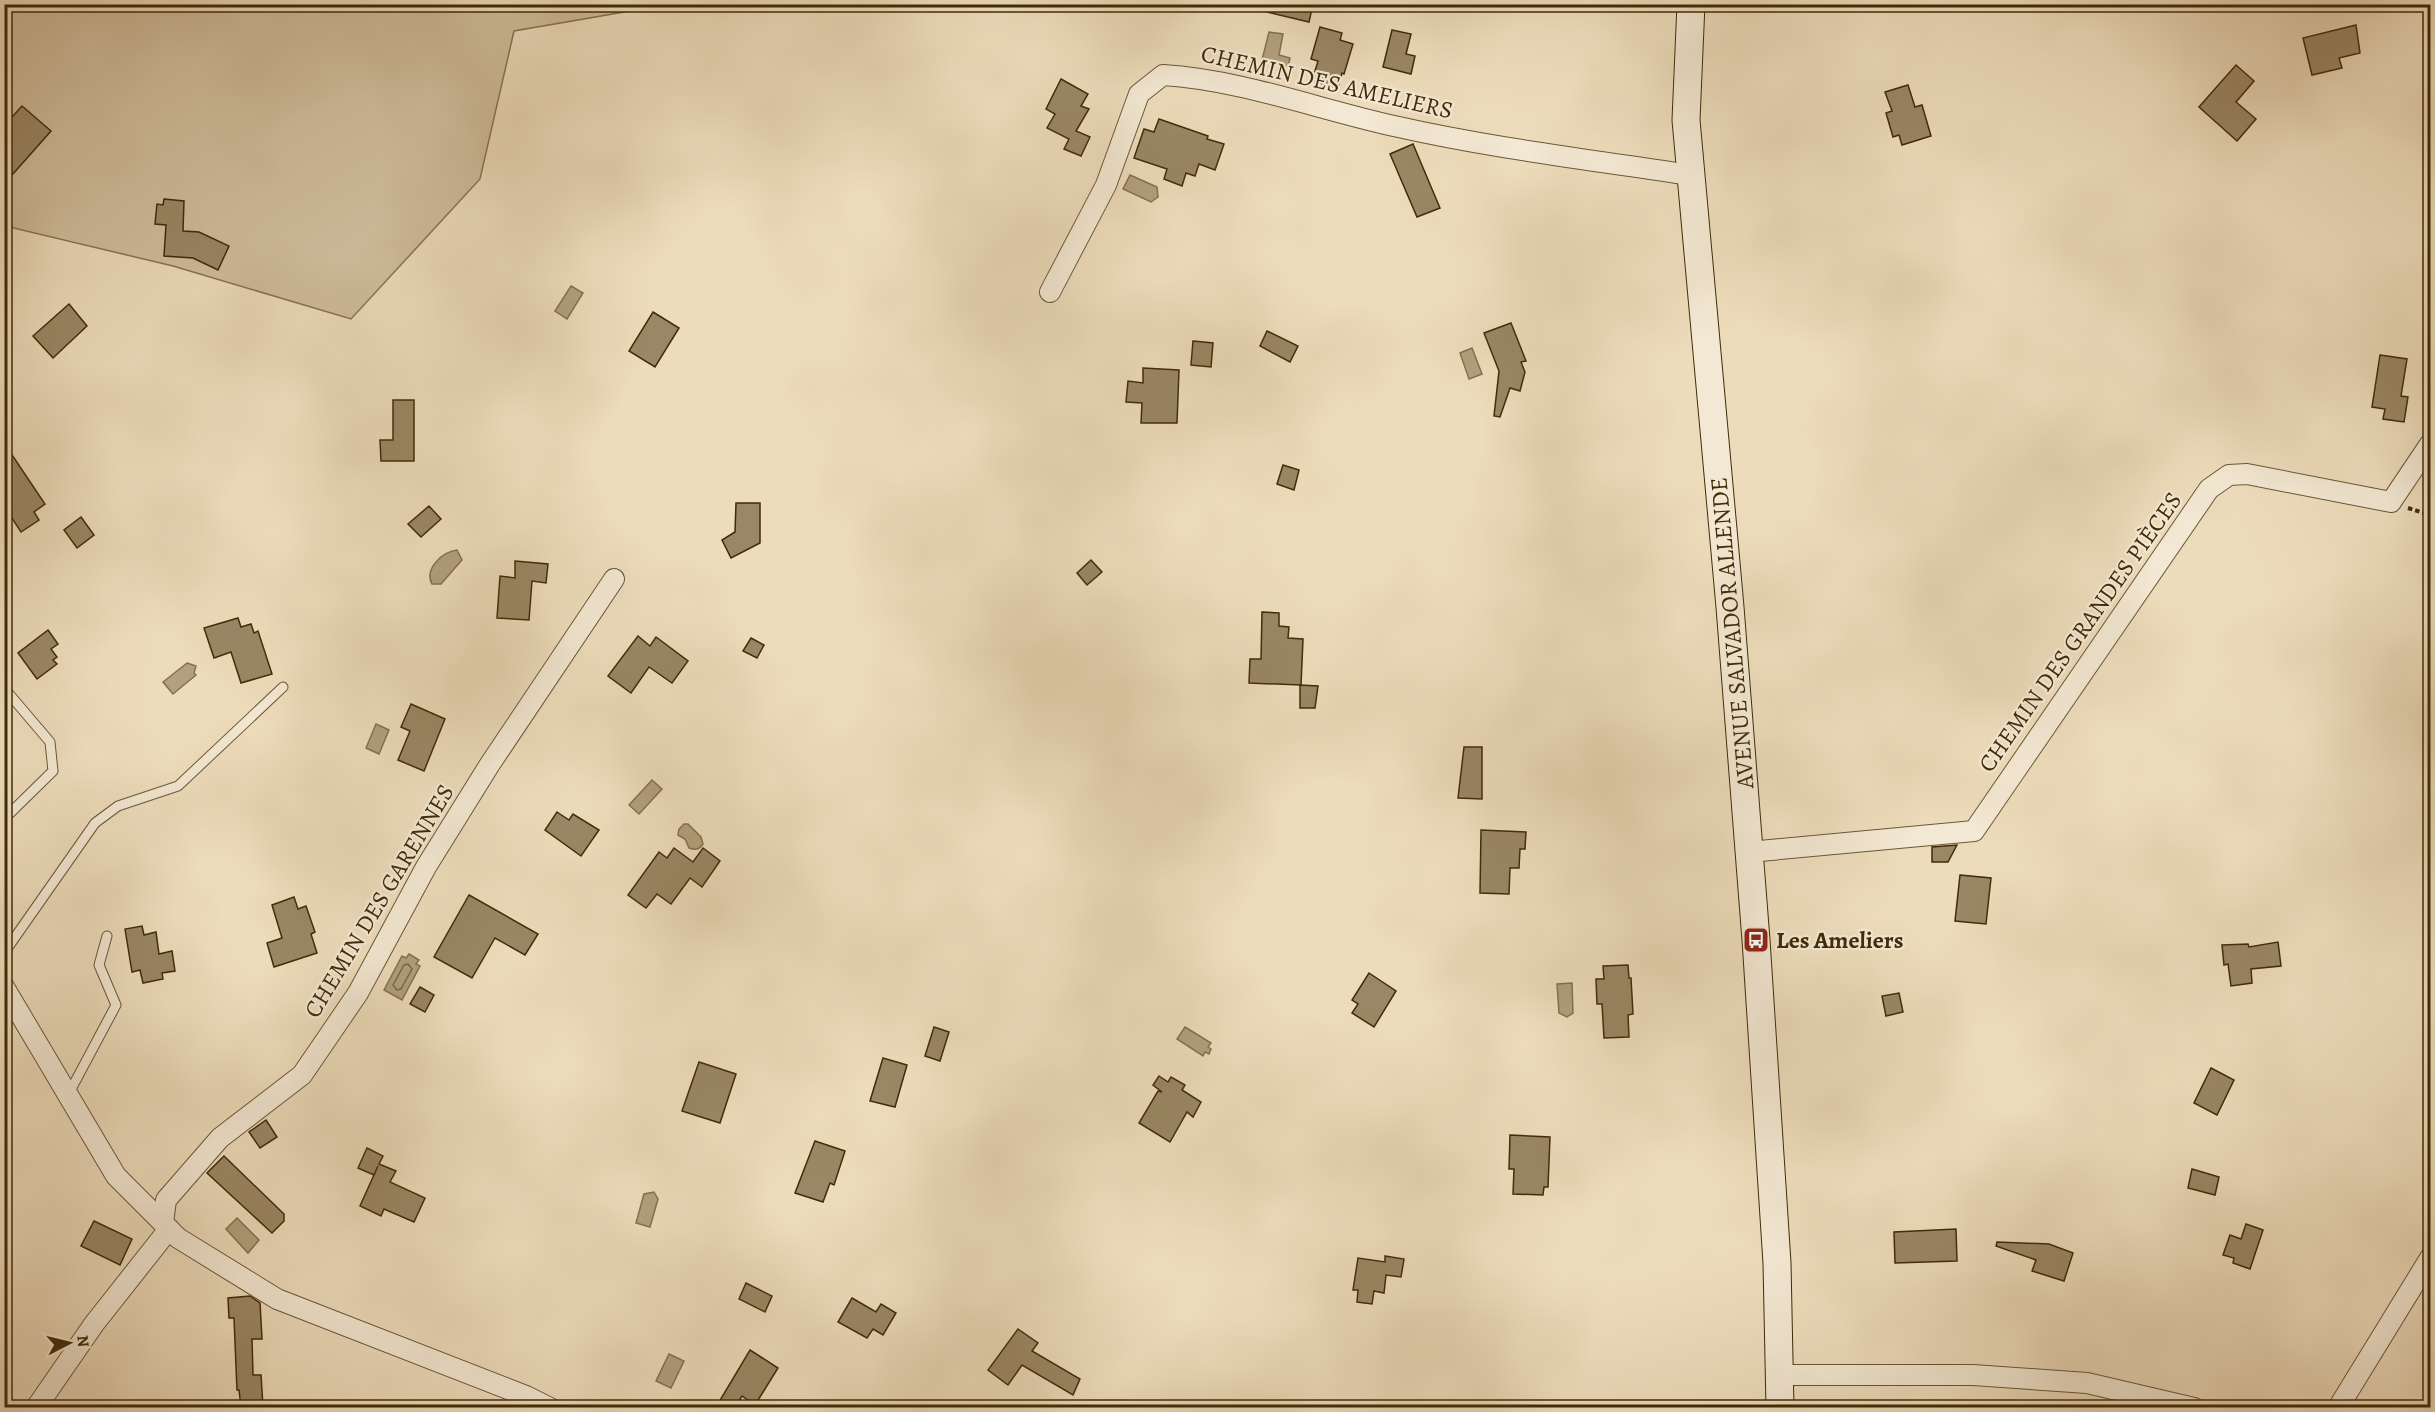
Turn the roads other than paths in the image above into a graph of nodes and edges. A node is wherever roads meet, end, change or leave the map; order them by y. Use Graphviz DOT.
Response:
graph roads {
  1 [pos="1691,4"];
  2 [pos="1690,175"];
  3 [pos="1050,292"];
  4 [pos="2430,444"];
  5 [pos="614,579"];
  6 [pos="283,687"];
  7 [pos="4,688"];
  8 [pos="4,819"];
  9 [pos="1749,852"];
  10 [pos="107,936"];
  11 [pos="4,953"];
  12 [pos="4,987"];
  13 [pos="68,1095"];
  14 [pos="166,1226"];
  15 [pos="2430,1258"];
  16 [pos="1786,1375"];
  17 [pos="36,1407"];
  18 [pos="550,1407"];
  19 [pos="1780,1407"];
  20 [pos="1797,1407"];
  21 [pos="2194,1407"];
  22 [pos="2338,1407"];
  1 -- 2 [label="main road, AVENUE SALVADOR ALLENDE"];
  2 -- 3 [label="street, CHEMIN DES AMELIERS"];
  2 -- 9 [label="main road, AVENUE SALVADOR ALLENDE"];
  4 -- 9 [label="street, CHEMIN DES GRANDES PIÈCES"];
  5 -- 14 [label="street, CHEMIN DES GARENNES"];
  6 -- 11 [label="lane"];
  7 -- 8 [label="lane"];
  9 -- 16 [label="main road, AVENUE SALVADOR ALLENDE"];
  10 -- 13 [label="lane"];
  12 -- 13 [label="street"];
  13 -- 14 [label="street"];
  14 -- 17 [label="street"];
  14 -- 18 [label="street"];
  15 -- 22 [label="street"];
  16 -- 19 [label="main road, AVENUE SALVADOR ALLENDE"];
  16 -- 20 [label="main road, AVENUE SALVADOR ALLENDE"];
  16 -- 21 [label="street"];
}
